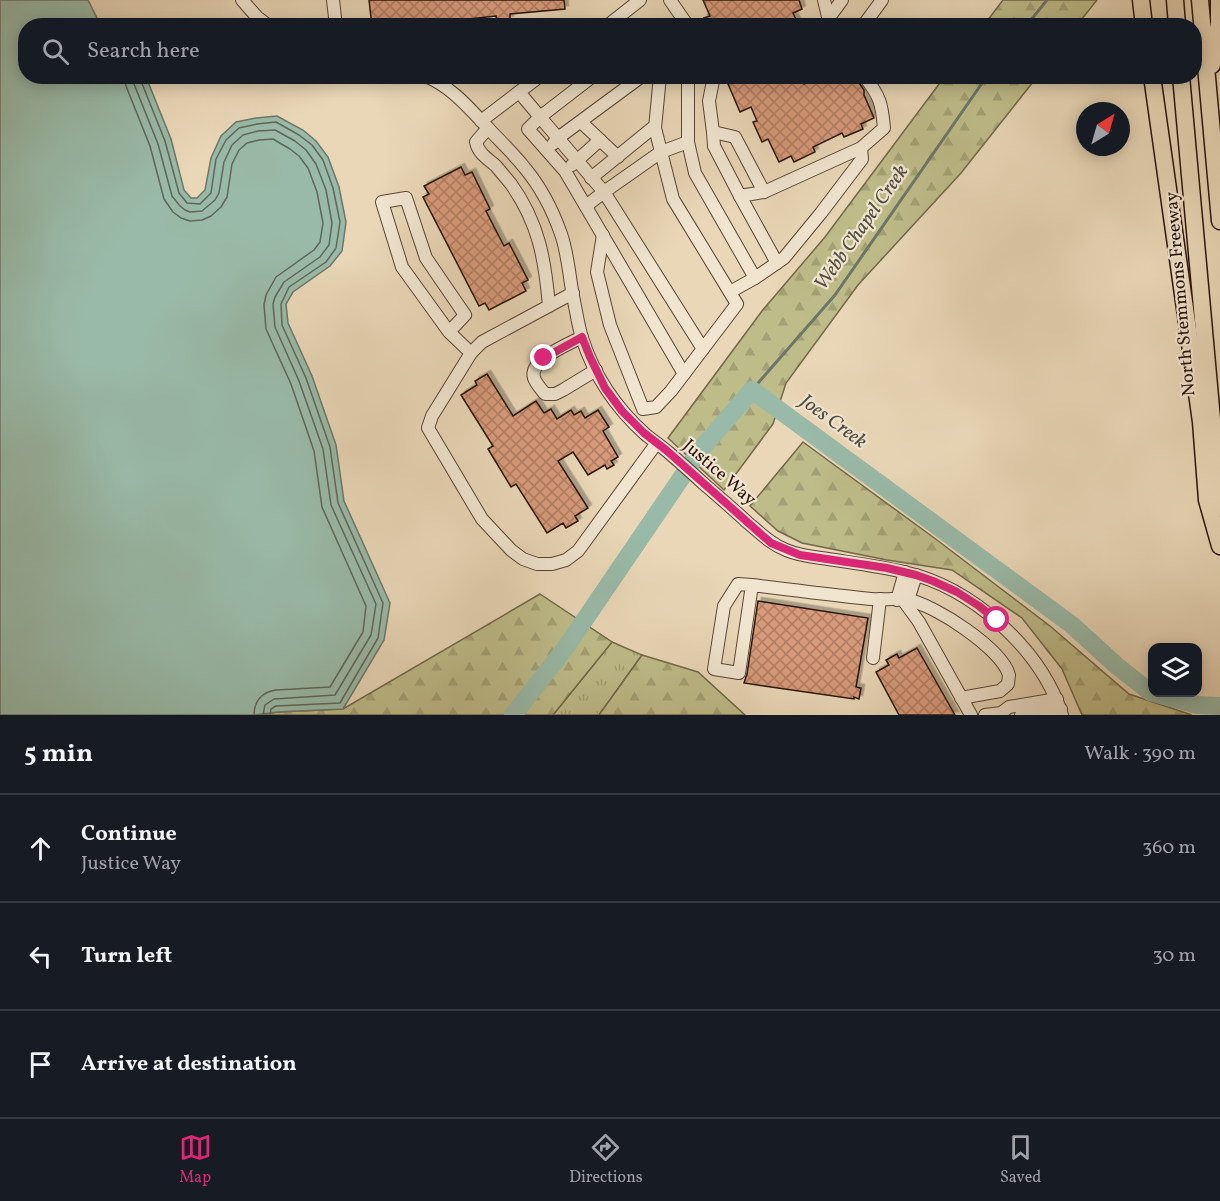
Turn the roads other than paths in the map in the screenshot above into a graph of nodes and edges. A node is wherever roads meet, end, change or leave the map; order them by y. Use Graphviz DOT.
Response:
graph roads {
  1 [pos="242,0"];
  2 [pos="333,0"];
  3 [pos="670,0"];
  4 [pos="824,0"];
  5 [pos="842,0"];
  6 [pos="882,0"];
  7 [pos="1141,0"];
  8 [pos="1174,0"];
  9 [pos="1200,0"];
  10 [pos="1219,0"];
  11 [pos="632,3"];
  12 [pos="259,18"];
  13 [pos="335,18"];
  14 [pos="616,18"];
  15 [pos="682,18"];
  16 [pos="828,18"];
  17 [pos="831,18"];
  18 [pos="869,18"];
  19 [pos="1143,18"];
  20 [pos="1176,18"];
  21 [pos="1202,18"];
  22 [pos="1202,22"];
  23 [pos="439,84"];
  24 [pos="530,84"];
  25 [pos="583,84"];
  26 [pos="631,84"];
  27 [pos="659,84"];
  28 [pos="688,84"];
  29 [pos="712,84"];
  30 [pos="871,84"];
  31 [pos="1153,84"];
  32 [pos="1182,84"];
  33 [pos="1208,90"];
  34 [pos="519,92"];
  35 [pos="540,117"];
  36 [pos="581,122"];
  37 [pos="485,125"];
  38 [pos="655,126"];
  39 [pos="713,132"];
  40 [pos="558,138"];
  41 [pos="600,140"];
  42 [pos="687,142"];
  43 [pos="861,148"];
  44 [pos="547,150"];
  45 [pos="661,152"];
  46 [pos="618,158"];
  47 [pos="578,160"];
  48 [pos="565,171"];
  49 [pos="591,178"];
  50 [pos="541,192"];
  51 [pos="604,192"];
  52 [pos="764,192"];
  53 [pos="740,196"];
  54 [pos="524,204"];
  55 [pos="586,206"];
  56 [pos="1220,221"];
  57 [pos="603,235"];
  58 [pos="777,263"];
  59 [pos="755,278"];
  60 [pos="730,292"];
  61 [pos="573,293"];
  62 [pos="549,306"];
  63 [pos="449,332"];
  64 [pos="582,337"];
  65 [pos="703,349"];
  66 [pos="471,353"];
  67 [pos="596,370"];
  68 [pos="684,374"];
  69 [pos="661,447"];
  70 [pos="1220,508"];
  71 [pos="1220,546"];
  72 [pos="910,573"];
  73 [pos="752,585"];
  74 [pos="880,599"];
  75 [pos="903,600"];
  76 [pos="873,658"];
  77 [pos="961,698"];
  78 [pos="1060,708"];
  79 [pos="1004,714"];
  80 [pos="971,715"];
  81 [pos="985,715"];
  82 [pos="1021,715"];
  1 -- 12 [label="street"];
  2 -- 13 [label="street"];
  3 -- 15 [label="street"];
  4 -- 16 [label="street"];
  5 -- 17 [label="street"];
  6 -- 18 [label="street"];
  7 -- 19 [label="highway"];
  8 -- 20 [label="highway"];
  9 -- 21 [label="highway"];
  10 -- 33 [label="highway"];
  11 -- 14 [label="street"];
  22 -- 33 [label="highway"];
  23 -- 37 [label="street, Justice Way"];
  24 -- 34 [label="street"];
  25 -- 35 [label="street"];
  26 -- 36 [label="street"];
  27 -- 38 [label="street"];
  28 -- 42 [label="street"];
  29 -- 39 [label="street"];
  30 -- 43 [label="street"];
  31 -- 71 [label="highway"];
  32 -- 70 [label="highway, North Stemmons Freeway"];
  33 -- 56 [label="highway"];
  34 -- 35 [label="street"];
  34 -- 37 [label="street"];
  35 -- 40 [label="street"];
  35 -- 44 [label="street"];
  36 -- 40 [label="street"];
  36 -- 41 [label="street"];
  37 -- 50 [label="street, Justice Way"];
  37 -- 54 [label="street"];
  38 -- 45 [label="street"];
  38 -- 46 [label="street"];
  39 -- 52 [label="street"];
  39 -- 53 [label="street"];
  40 -- 44 [label="street"];
  40 -- 47 [label="street"];
  41 -- 46 [label="street"];
  41 -- 47 [label="street"];
  42 -- 45 [label="street"];
  42 -- 59 [label="street"];
  43 -- 52 [label="street"];
  43 -- 58 [label="street"];
  44 -- 48 [label="street"];
  45 -- 51 [label="street"];
  45 -- 60 [label="street"];
  46 -- 49 [label="street"];
  47 -- 48 [label="street"];
  47 -- 49 [label="street"];
  48 -- 55 [label="street"];
  49 -- 51 [label="street"];
  50 -- 54 [label="street"];
  50 -- 61 [label="street, Justice Way"];
  51 -- 55 [label="street"];
  51 -- 65 [label="street"];
  52 -- 53 [label="street"];
  53 -- 58 [label="street"];
  54 -- 62 [label="street"];
  55 -- 57 [label="street"];
  57 -- 68 [label="street"];
  57 -- 68 [label="street"];
  58 -- 59 [label="street"];
  59 -- 60 [label="street"];
  60 -- 65 [label="street"];
  61 -- 62 [label="street"];
  61 -- 64 [label="street, Justice Way"];
  62 -- 66 [label="street"];
  63 -- 63 [label="street"];
  63 -- 66 [label="street"];
  64 -- 67 [label="street, Justice Way"];
  64 -- 67 [label="street"];
  65 -- 68 [label="street"];
  66 -- 69 [label="street"];
  67 -- 69 [label="street, Justice Way"];
  69 -- 72 [label="street, Justice Way"];
  72 -- 75 [label="street"];
  72 -- 78 [label="street, Justice Way"];
  73 -- 73 [label="street"];
  73 -- 74 [label="street"];
  74 -- 75 [label="street"];
  74 -- 76 [label="street"];
  75 -- 77 [label="street"];
  75 -- 77 [label="street"];
  77 -- 80 [label="street"];
  78 -- 79 [label="street"];
  78 -- 82 [label="street"];
  79 -- 81 [label="street"];
}
